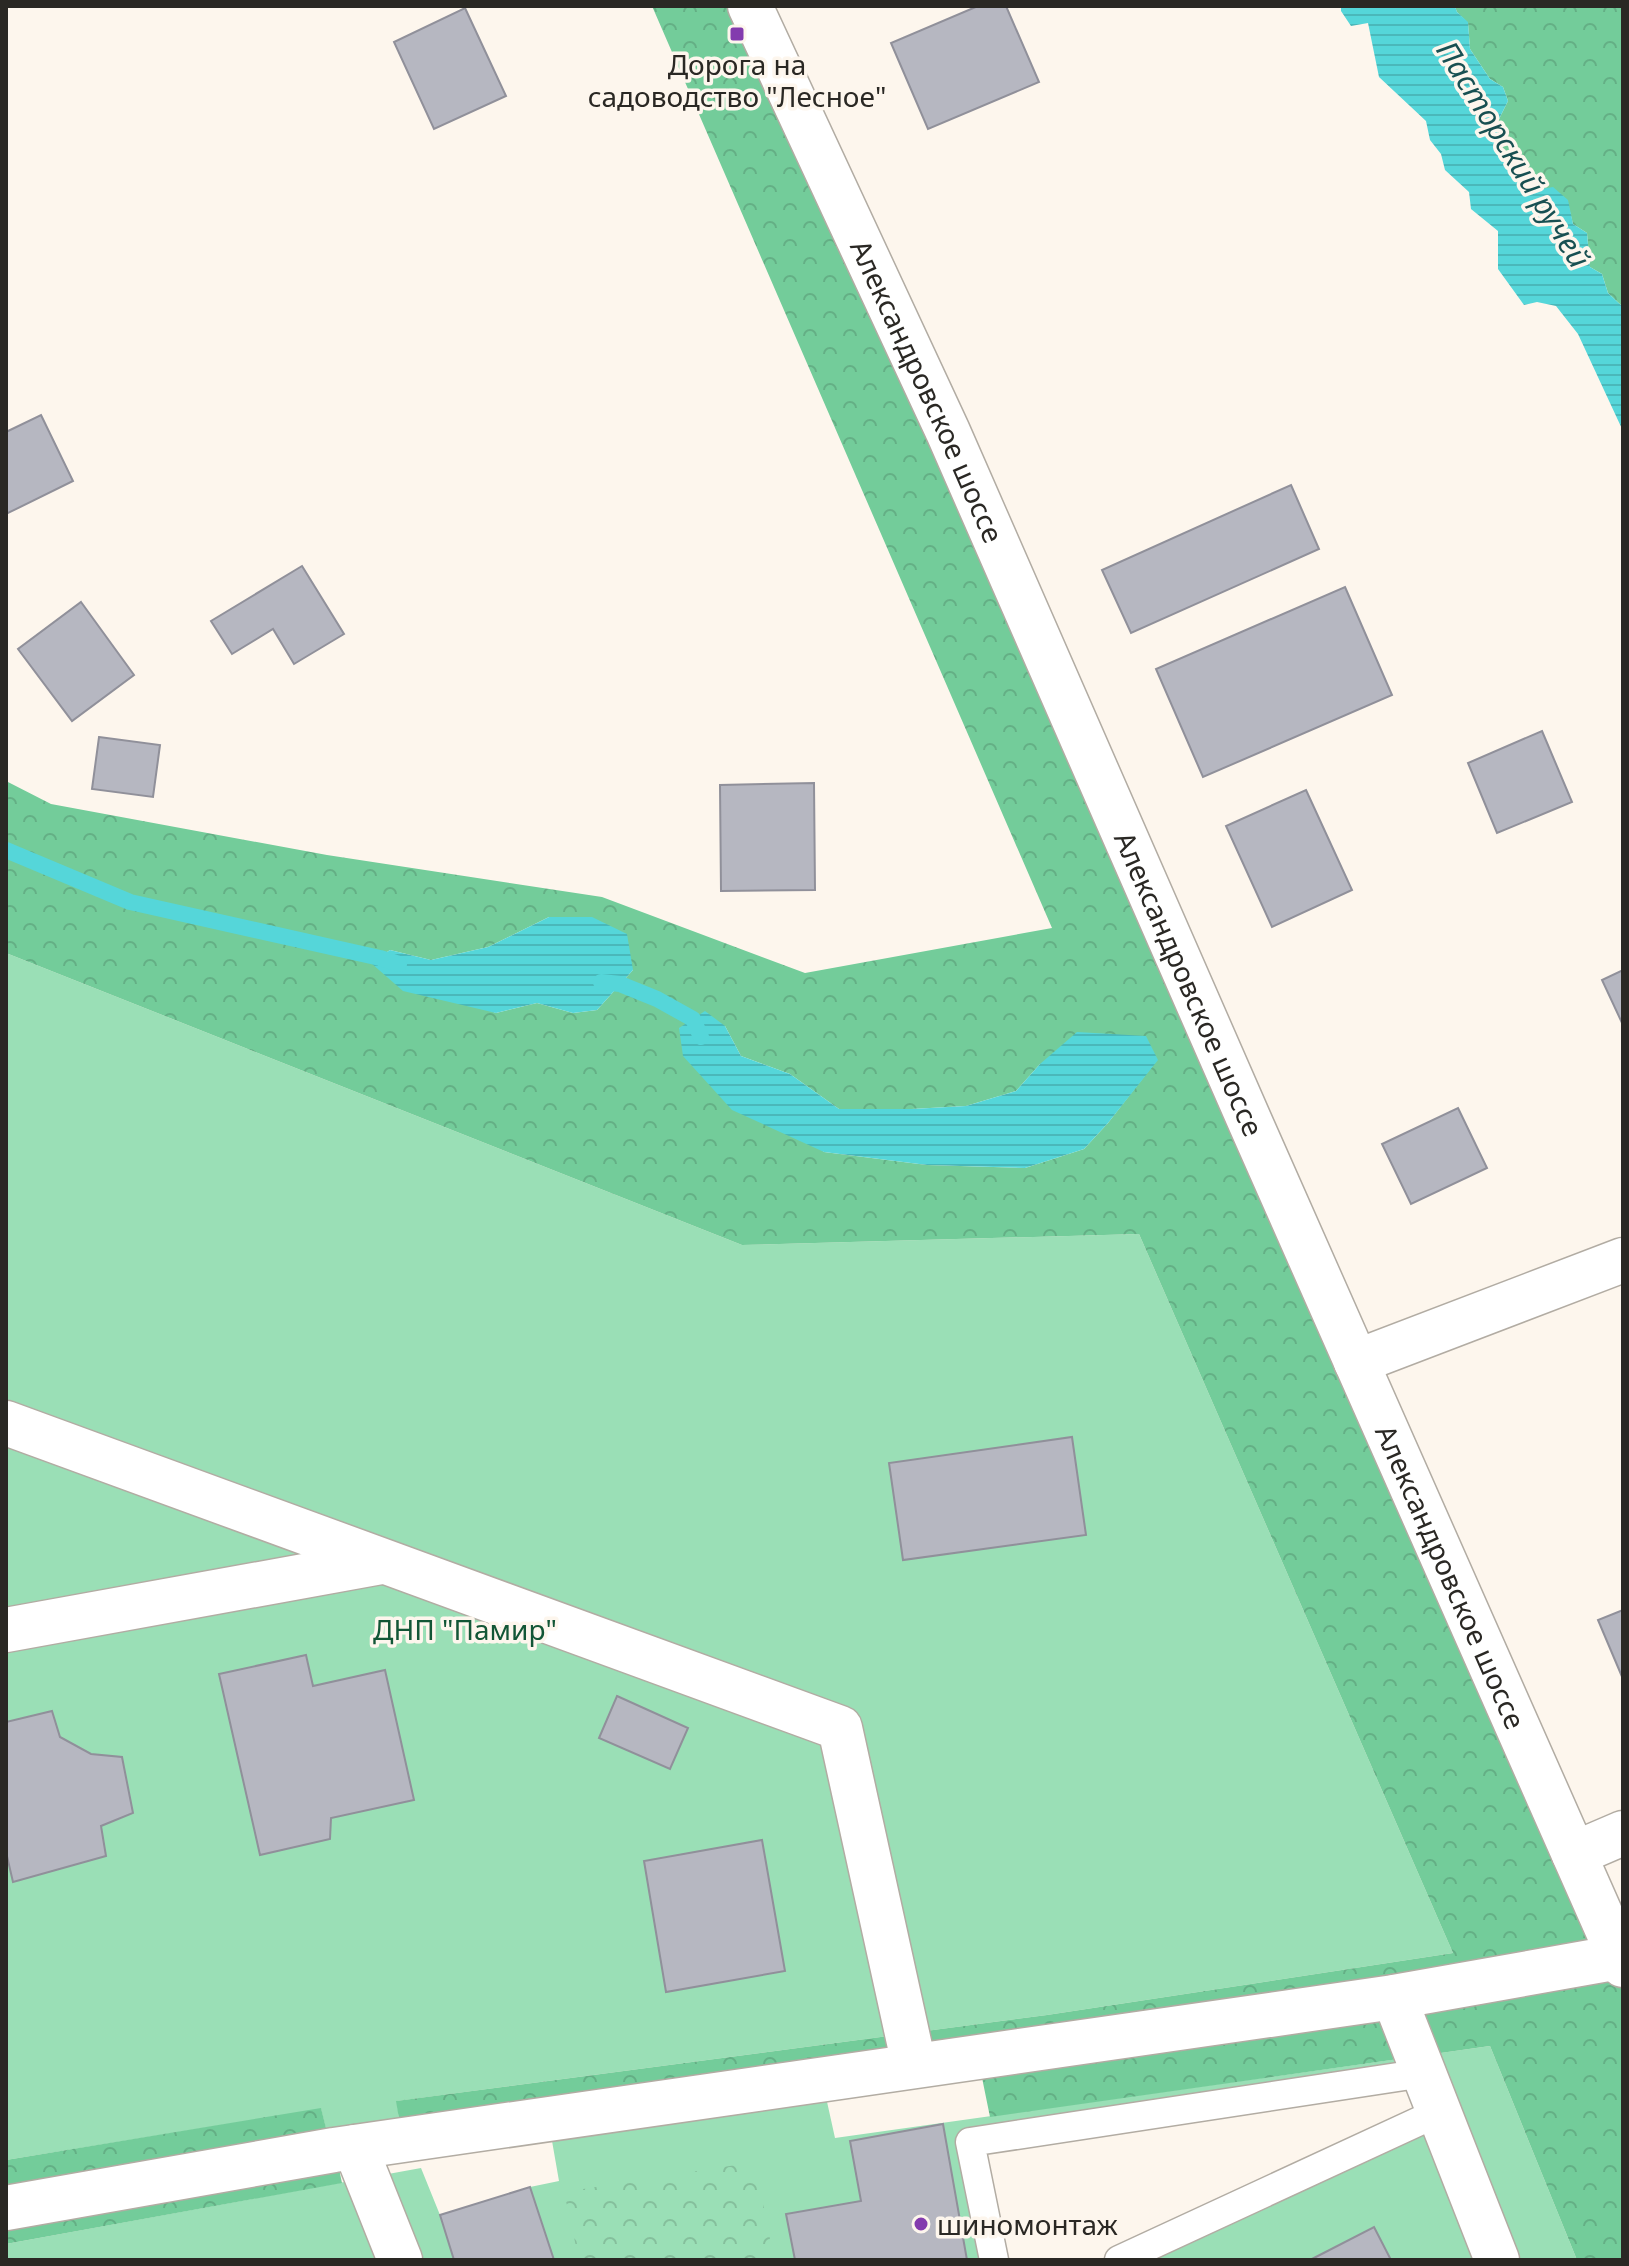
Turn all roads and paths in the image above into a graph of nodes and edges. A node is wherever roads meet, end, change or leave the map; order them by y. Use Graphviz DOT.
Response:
graph roads {
  1 [pos="750,6"];
  2 [pos="1623,1260"];
  3 [pos="1356,1362"];
  4 [pos="6,1423"];
  5 [pos="383,1561"];
  6 [pos="6,1630"];
  7 [pos="1623,1833"];
  8 [pos="1574,1854"];
  9 [pos="1621,1961"];
  10 [pos="1394,1997"];
  11 [pos="914,2065"];
  12 [pos="1431,2092"];
  13 [pos="355,2147"];
  14 [pos="6,2208"];
  15 [pos="400,2260"];
  16 [pos="994,2260"];
  17 [pos="1119,2260"];
  18 [pos="1497,2260"];
  1 -- 3 [label="street, Александровское шоссе"];
  2 -- 3 [label="street"];
  3 -- 8 [label="street, Александровское шоссе"];
  4 -- 5 [label="street"];
  5 -- 6 [label="street"];
  5 -- 11 [label="street"];
  7 -- 8 [label="street"];
  8 -- 9 [label="street, Александровское шоссе"];
  9 -- 10 [label="street"];
  10 -- 11 [label="street"];
  10 -- 12 [label="street"];
  11 -- 13 [label="street"];
  12 -- 16 [label="lane"];
  12 -- 17 [label="lane"];
  12 -- 18 [label="street"];
  13 -- 14 [label="street"];
  13 -- 15 [label="street"];
}
